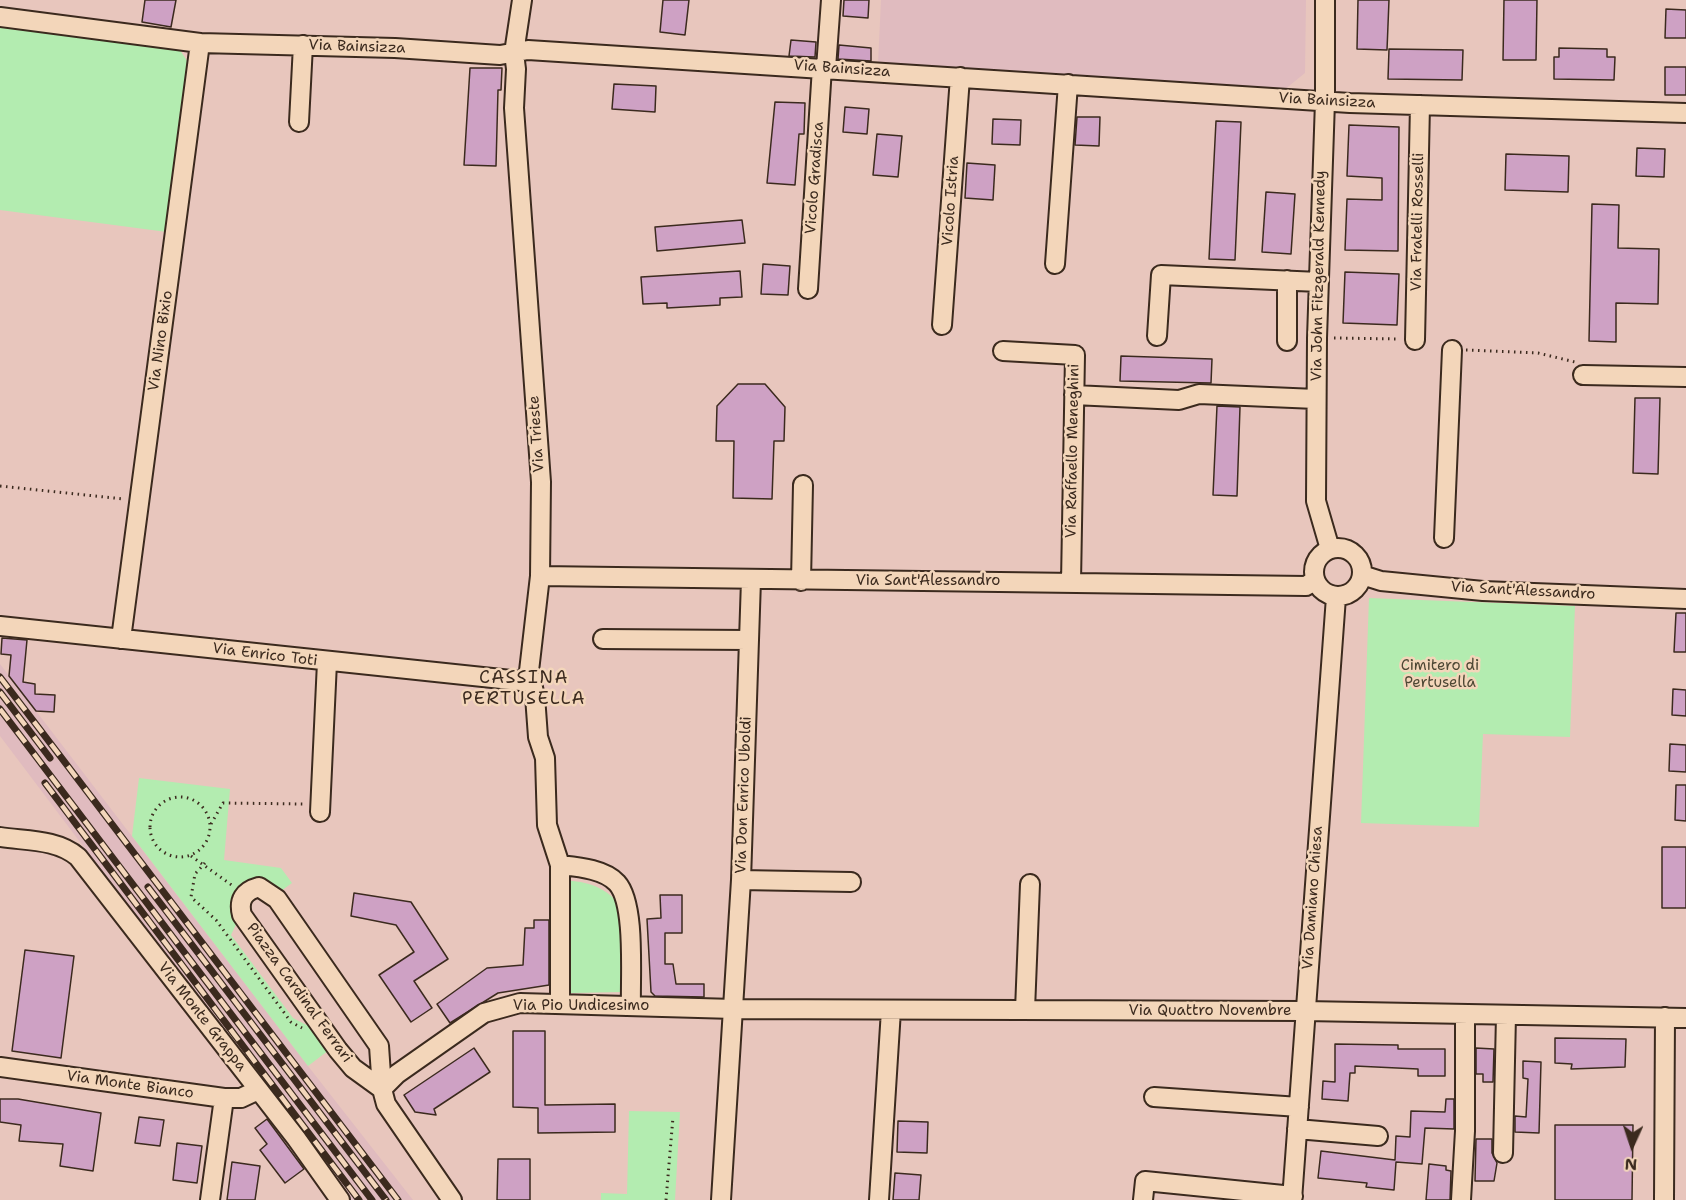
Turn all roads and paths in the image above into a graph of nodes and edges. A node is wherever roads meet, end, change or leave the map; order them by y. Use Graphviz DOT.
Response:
graph roads {
  1 [pos="522,0"];
  2 [pos="831,0"];
  3 [pos="1325,0"];
  4 [pos="0,17"];
  5 [pos="200,43"];
  6 [pos="303,45"];
  7 [pos="514,53"];
  8 [pos="824,67"];
  9 [pos="960,77"];
  10 [pos="1068,84"];
  11 [pos="1325,101"];
  12 [pos="1420,105"];
  13 [pos="1686,113"];
  14 [pos="298,122"];
  15 [pos="1054,264"];
  16 [pos="1287,280"];
  17 [pos="1319,282"];
  18 [pos="808,289"];
  19 [pos="942,325"];
  20 [pos="1157,336"];
  21 [pos="1317,338"];
  22 [pos="1415,340"];
  23 [pos="1287,341"];
  24 [pos="1452,350"];
  25 [pos="1003,351"];
  26 [pos="1583,368"];
  27 [pos="1686,377"];
  28 [pos="1074,395"];
  29 [pos="1316,399"];
  30 [pos="804,485"];
  31 [pos="0,486"];
  32 [pos="139,500"];
  33 [pos="1444,538"];
  34 [pos="1330,549"];
  35 [pos="1362,575"];
  36 [pos="540,576"];
  37 [pos="751,580"];
  38 [pos="801,580"];
  39 [pos="1315,580"];
  40 [pos="1071,582"];
  41 [pos="1336,597"];
  42 [pos="1686,599"];
  43 [pos="0,626"];
  44 [pos="121,639"];
  45 [pos="603,639"];
  46 [pos="748,640"];
  47 [pos="327,662"];
  48 [pos="530,682"];
  49 [pos="320,809"];
  50 [pos="211,824"];
  51 [pos="0,837"];
  52 [pos="191,856"];
  53 [pos="205,863"];
  54 [pos="560,865"];
  55 [pos="741,880"];
  56 [pos="852,882"];
  57 [pos="1030,884"];
  58 [pos="239,891"];
  59 [pos="560,1004"];
  60 [pos="631,1006"];
  61 [pos="734,1009"];
  62 [pos="891,1010"];
  63 [pos="1025,1010"];
  64 [pos="1305,1011"];
  65 [pos="1465,1014"];
  66 [pos="1506,1015"];
  67 [pos="1665,1017"];
  68 [pos="1686,1018"];
  69 [pos="307,1031"];
  70 [pos="0,1067"];
  71 [pos="382,1089"];
  72 [pos="258,1090"];
  73 [pos="1154,1097"];
  74 [pos="224,1098"];
  75 [pos="1299,1107"];
  76 [pos="673,1117"];
  77 [pos="1297,1130"];
  78 [pos="1378,1136"];
  79 [pos="1503,1153"];
  80 [pos="1292,1198"];
  81 [pos="210,1200"];
  82 [pos="340,1200"];
  83 [pos="452,1200"];
  84 [pos="666,1200"];
  85 [pos="721,1200"];
  86 [pos="879,1200"];
  87 [pos="1143,1200"];
  88 [pos="1461,1200"];
  89 [pos="1664,1200"];
  1 -- 7 [label="street, Via Trieste"];
  2 -- 8 [label="street, Vicolo Gradisca"];
  3 -- 11 [label="street, Via John Fitzgerald Kennedy"];
  4 -- 5 [label="street, Via Bainsizza"];
  5 -- 6 [label="street, Via Bainsizza"];
  5 -- 32 [label="street, Via Nino Bixio"];
  6 -- 7 [label="street, Via Bainsizza"];
  6 -- 14 [label="street"];
  7 -- 8 [label="street, Via Bainsizza"];
  7 -- 36 [label="street, Via Trieste"];
  8 -- 9 [label="street, Via Bainsizza"];
  8 -- 18 [label="street, Vicolo Gradisca"];
  9 -- 10 [label="street, Via Bainsizza"];
  9 -- 19 [label="street, Vicolo Istria"];
  10 -- 11 [label="street, Via Bainsizza"];
  10 -- 15 [label="street"];
  11 -- 12 [label="street, Via Bainsizza"];
  11 -- 17 [label="street, Via John Fitzgerald Kennedy"];
  12 -- 13 [label="street, Via Bainsizza"];
  12 -- 22 [label="street, Via Fratelli Rosselli"];
  16 -- 17 [label="street"];
  16 -- 20 [label="street"];
  16 -- 23 [label="street"];
  17 -- 21 [label="street, Via John Fitzgerald Kennedy"];
  21 -- 22 [label="path"];
  21 -- 29 [label="street, Via John Fitzgerald Kennedy"];
  24 -- 26 [label="path"];
  24 -- 33 [label="street"];
  25 -- 28 [label="street, Via Raffaello Meneghini"];
  26 -- 27 [label="street"];
  28 -- 29 [label="street"];
  28 -- 40 [label="street, Via Raffaello Meneghini"];
  29 -- 34 [label="street, Via John Fitzgerald Kennedy"];
  30 -- 38 [label="street"];
  31 -- 32 [label="path"];
  32 -- 44 [label="street, Via Nino Bixio"];
  34 -- 35 [label="street"];
  34 -- 39 [label="street"];
  35 -- 41 [label="street"];
  35 -- 42 [label="street, Via Sant'Alessandro"];
  36 -- 37 [label="street, Via Sant'Alessandro"];
  36 -- 48 [label="street, Via Trieste"];
  37 -- 38 [label="street, Via Sant'Alessandro"];
  37 -- 46 [label="street, Via Don Enrico Uboldi"];
  38 -- 40 [label="street, Via Sant'Alessandro"];
  39 -- 40 [label="street, Via Sant'Alessandro"];
  39 -- 41 [label="street"];
  41 -- 64 [label="street, Via Damiano Chiesa"];
  43 -- 44 [label="street, Via Enrico Toti"];
  44 -- 47 [label="street, Via Enrico Toti"];
  45 -- 46 [label="street"];
  46 -- 55 [label="street, Via Don Enrico Uboldi"];
  47 -- 48 [label="street, Via Enrico Toti"];
  47 -- 49 [label="street"];
  48 -- 54 [label="street, Via Trieste"];
  49 -- 50 [label="path"];
  50 -- 52 [label="path"];
  50 -- 52 [label="path"];
  51 -- 72 [label="street, Via Monte Grappa"];
  52 -- 53 [label="path"];
  53 -- 58 [label="path"];
  53 -- 69 [label="path"];
  54 -- 59 [label="street, Via Trieste"];
  54 -- 60 [label="street"];
  55 -- 56 [label="street"];
  55 -- 61 [label="street, Via Don Enrico Uboldi"];
  57 -- 63 [label="street"];
  59 -- 60 [label="street, Via Pio Undicesimo"];
  59 -- 71 [label="street, Via Pio Undicesimo"];
  60 -- 61 [label="street, Via Pio Undicesimo"];
  61 -- 62 [label="street, Via Quattro Novembre"];
  61 -- 85 [label="street, Via Don Enrico Uboldi"];
  62 -- 63 [label="street, Via Quattro Novembre"];
  62 -- 86 [label="street"];
  63 -- 64 [label="street, Via Quattro Novembre"];
  64 -- 65 [label="street, Via Quattro Novembre"];
  64 -- 75 [label="street, Via Damiano Chiesa"];
  65 -- 66 [label="street, Via Quattro Novembre"];
  65 -- 88 [label="street"];
  66 -- 67 [label="street, Via Quattro Novembre"];
  66 -- 79 [label="street"];
  67 -- 68 [label="street, Via Quattro Novembre"];
  67 -- 89 [label="street"];
  70 -- 74 [label="street, Via Monte Bianco"];
  71 -- 71 [label="street, Piazza Cardinal Ferrari"];
  71 -- 83 [label="street"];
  72 -- 74 [label="street, Via Monte Bianco"];
  72 -- 82 [label="street, Via Monte Grappa"];
  73 -- 75 [label="street"];
  74 -- 81 [label="street"];
  75 -- 77 [label="street, Via Damiano Chiesa"];
  76 -- 84 [label="path"];
  77 -- 78 [label="street"];
  77 -- 80 [label="street, Via Damiano Chiesa"];
  80 -- 87 [label="street"];
}
